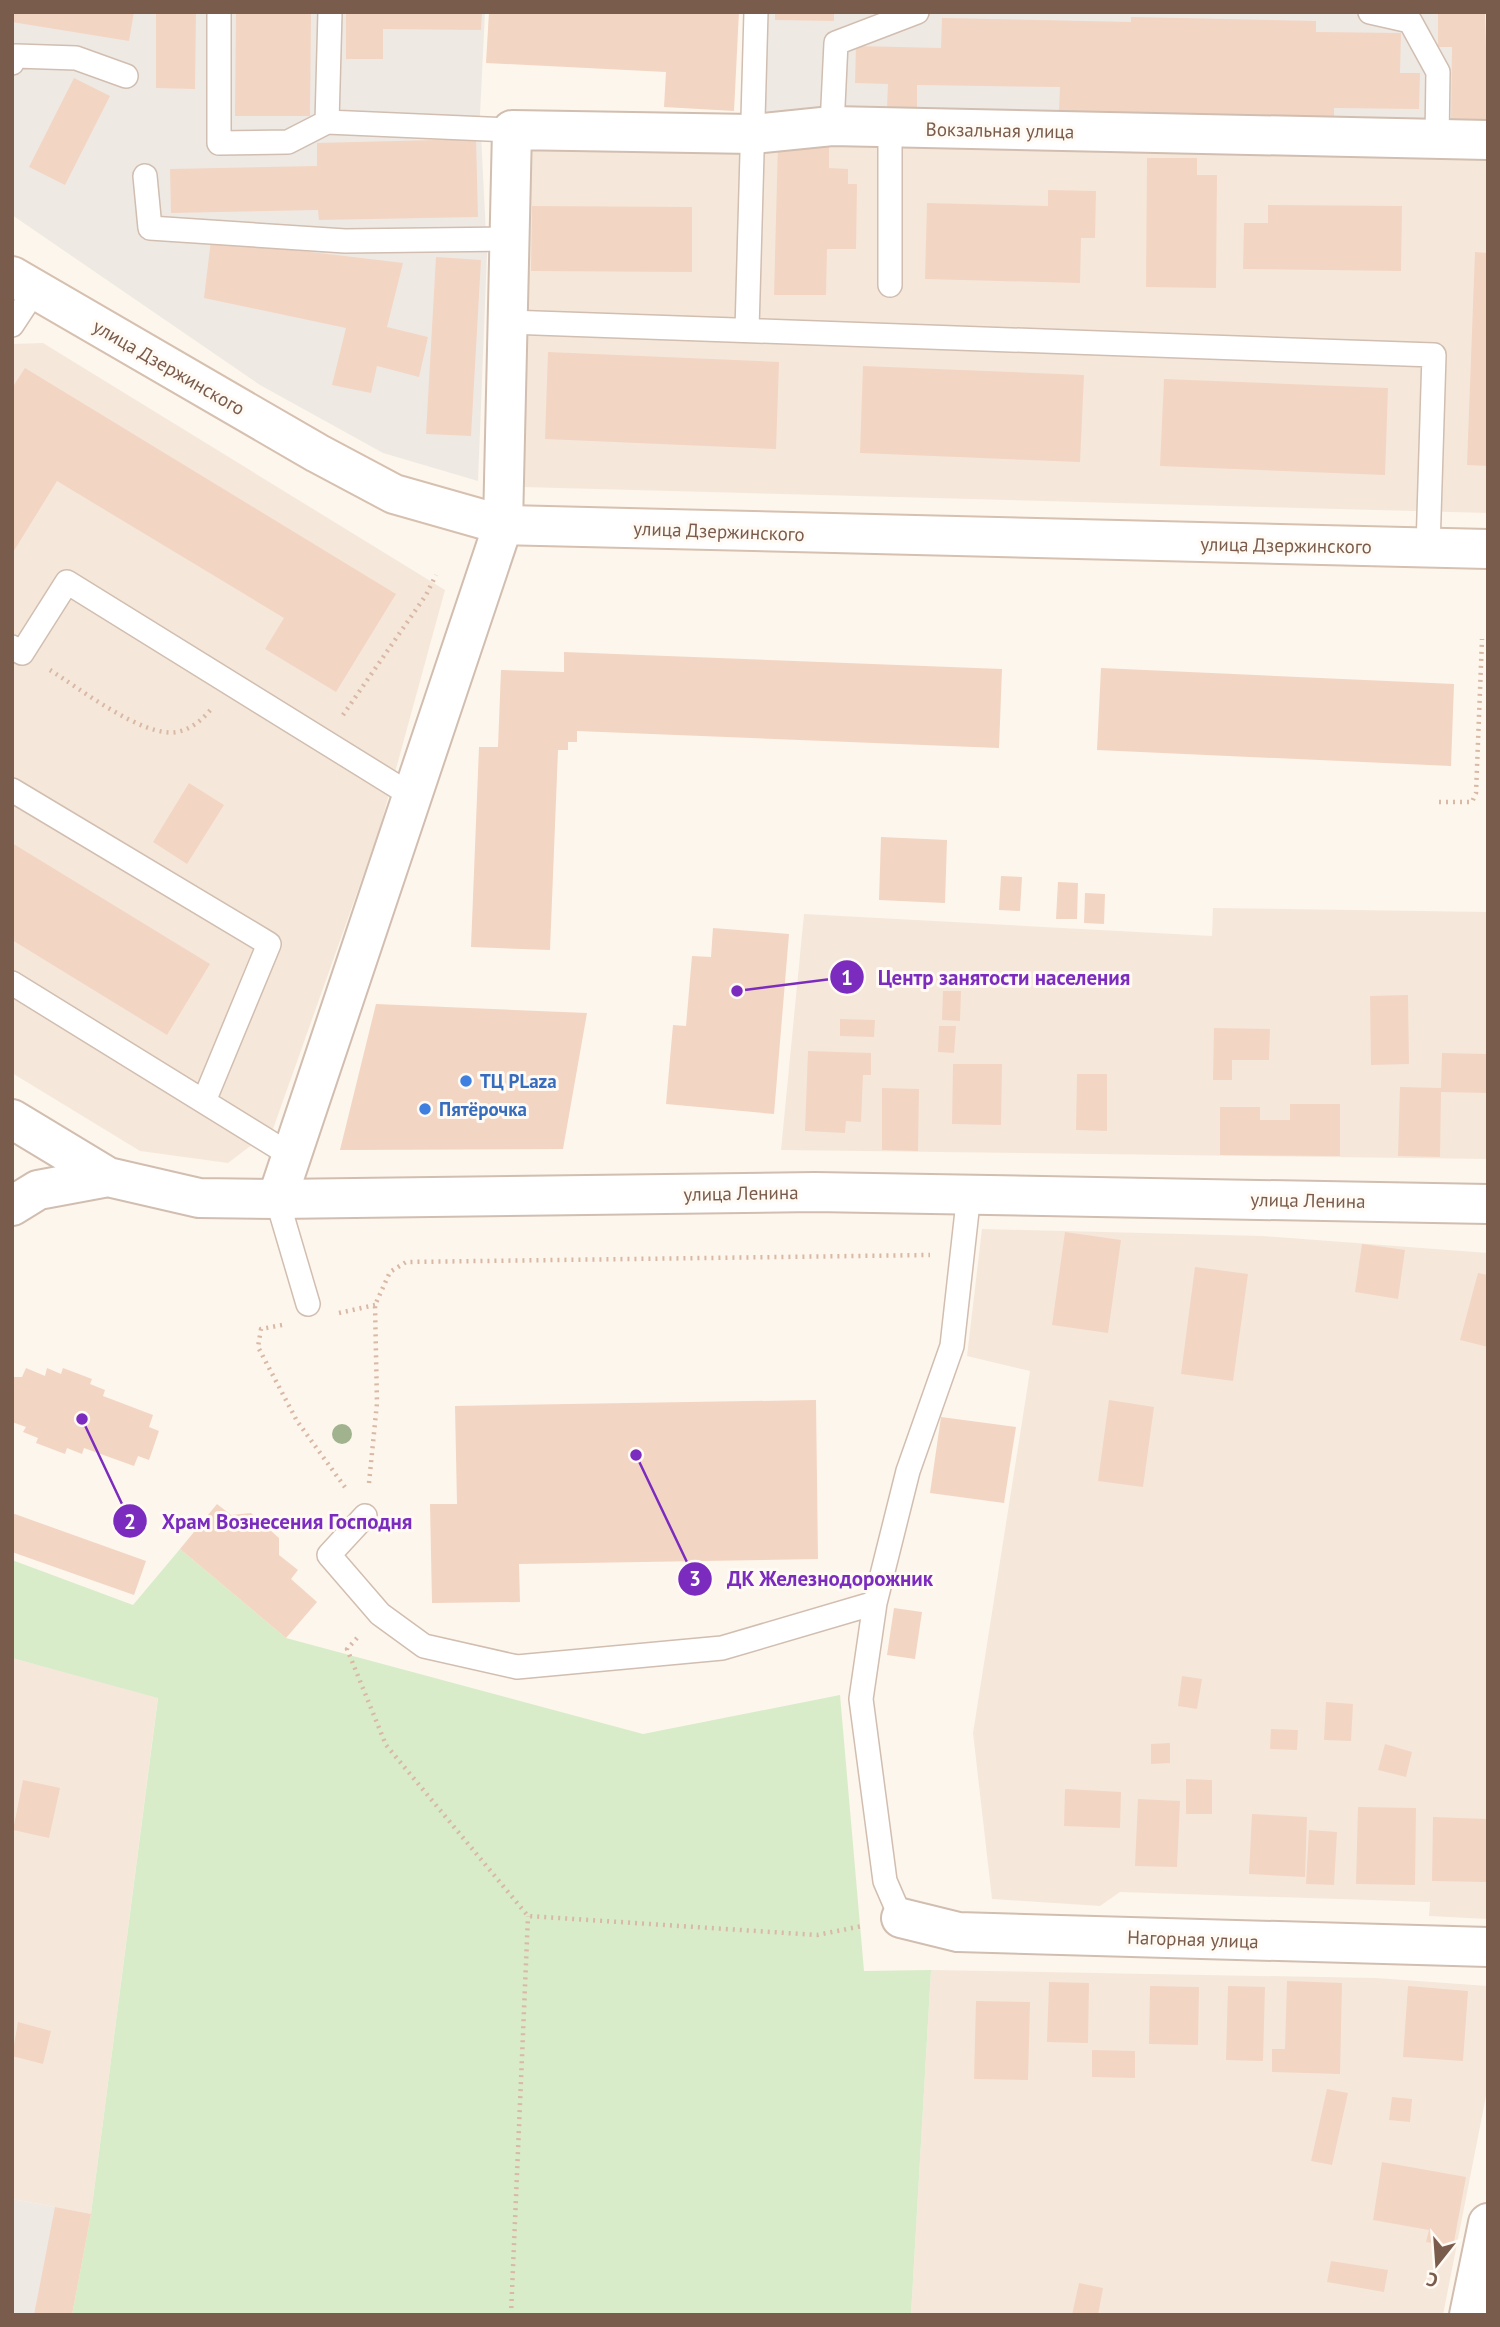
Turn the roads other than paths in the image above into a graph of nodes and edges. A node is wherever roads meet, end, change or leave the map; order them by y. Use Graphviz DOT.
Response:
graph roads {
  1 [pos="219,12"];
  2 [pos="330,12"];
  3 [pos="757,12"];
  4 [pos="917,12"];
  5 [pos="1370,12"];
  6 [pos="13,58"];
  7 [pos="126,76"];
  8 [pos="327,122"];
  9 [pos="832,126"];
  10 [pos="890,127"];
  11 [pos="512,130"];
  12 [pos="753,134"];
  13 [pos="1437,139"];
  14 [pos="1488,140"];
  15 [pos="145,176"];
  16 [pos="510,239"];
  17 [pos="24,283"];
  18 [pos="890,285"];
  19 [pos="508,322"];
  20 [pos="12,326"];
  21 [pos="747,330"];
  22 [pos="503,525"];
  23 [pos="1428,548"];
  24 [pos="1488,549"];
  25 [pos="17,650"];
  26 [pos="12,790"];
  27 [pos="414,797"];
  28 [pos="12,983"];
  29 [pos="204,1101"];
  30 [pos="12,1119"];
  31 [pos="292,1156"];
  32 [pos="108,1177"];
  33 [pos="969,1194"];
  34 [pos="277,1199"];
  35 [pos="1488,1204"];
  36 [pos="12,1206"];
  37 [pos="309,1304"];
  38 [pos="365,1516"];
  39 [pos="875,1603"];
  40 [pos="901,1918"];
  41 [pos="1488,1947"];
  42 [pos="1488,2223"];
  43 [pos="1469,2315"];
  1 -- 8 [label="lane"];
  2 -- 8 [label="lane"];
  3 -- 12 [label="lane"];
  4 -- 9 [label="lane"];
  5 -- 13 [label="lane"];
  6 -- 7 [label="lane"];
  8 -- 11 [label="lane"];
  9 -- 10 [label="street, Вокзальная улица"];
  9 -- 12 [label="street, Вокзальная улица"];
  10 -- 13 [label="street, Вокзальная улица"];
  10 -- 18 [label="lane"];
  11 -- 12 [label="street, Вокзальная улица"];
  11 -- 16 [label="street"];
  12 -- 21 [label="lane"];
  13 -- 14 [label="street, Вокзальная улица"];
  15 -- 16 [label="lane"];
  16 -- 19 [label="street"];
  17 -- 20 [label="lane"];
  17 -- 22 [label="street, улица Дзержинского"];
  19 -- 21 [label="lane"];
  19 -- 22 [label="street"];
  21 -- 23 [label="lane"];
  22 -- 23 [label="street, улица Дзержинского"];
  22 -- 27 [label="street"];
  23 -- 24 [label="street, улица Дзержинского"];
  25 -- 27 [label="lane"];
  26 -- 29 [label="lane"];
  27 -- 31 [label="street"];
  28 -- 29 [label="lane"];
  29 -- 31 [label="lane"];
  30 -- 32 [label="street, улица Ленина"];
  31 -- 34 [label="street"];
  32 -- 34 [label="street, улица Ленина"];
  32 -- 36 [label="street"];
  33 -- 34 [label="street, улица Ленина"];
  33 -- 35 [label="street, улица Ленина"];
  33 -- 39 [label="lane"];
  34 -- 37 [label="lane"];
  38 -- 39 [label="lane"];
  39 -- 40 [label="lane"];
  40 -- 41 [label="street, Нагорная улица"];
  42 -- 43 [label="street"];
}
